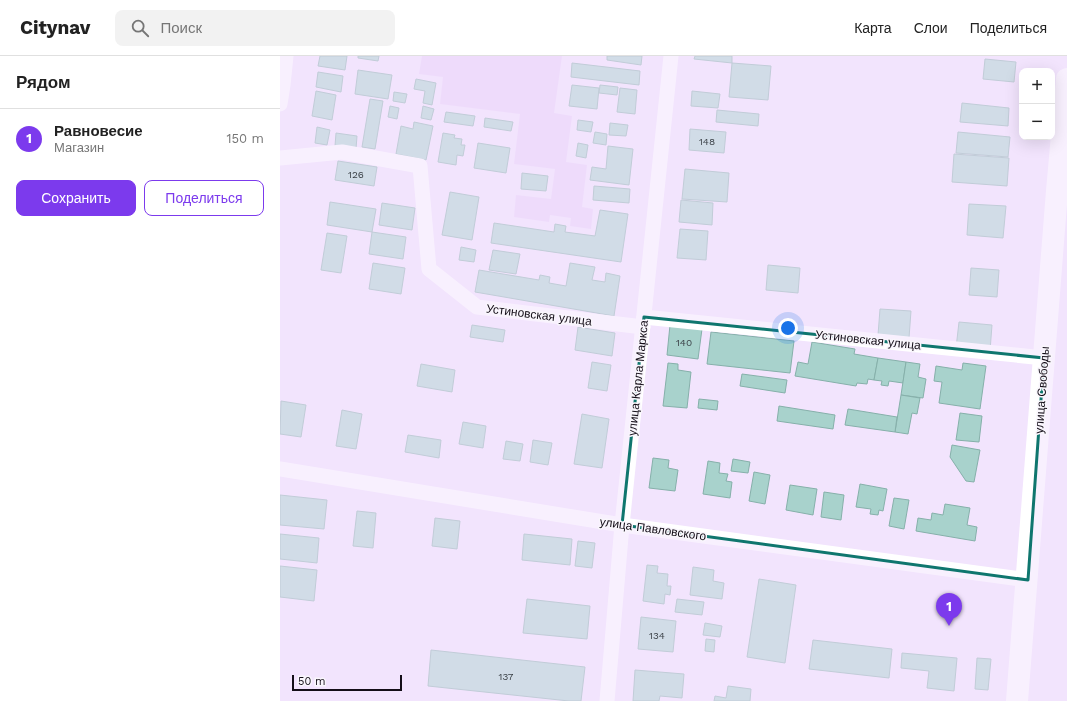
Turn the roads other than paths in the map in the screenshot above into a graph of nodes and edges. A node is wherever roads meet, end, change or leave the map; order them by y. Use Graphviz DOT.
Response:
graph roads {
  1 [pos="286,56"];
  2 [pos="671,56"];
  3 [pos="1067,79"];
  4 [pos="280,104"];
  5 [pos="280,158"];
  6 [pos="1062,192"];
  7 [pos="644,322"];
  8 [pos="1044,358"];
  9 [pos="280,469"];
  10 [pos="622,525"];
  11 [pos="1028,580"];
  12 [pos="607,701"];
  13 [pos="1018,701"];
  1 -- 4 [label="street"];
  2 -- 7 [label="street, улица Карла Маркса"];
  3 -- 6 [label="main road, улица Свободы"];
  5 -- 7 [label="street, Устиновская улица"];
  6 -- 8 [label="main road, улица Свободы"];
  7 -- 8 [label="street, Устиновская улица"];
  7 -- 10 [label="street, улица Карла Маркса"];
  8 -- 11 [label="main road, улица Свободы"];
  9 -- 10 [label="street, улица Павловского"];
  10 -- 11 [label="street, улица Павловского"];
  10 -- 12 [label="street, улица Карла Маркса"];
  11 -- 13 [label="main road, улица Свободы"];
}
